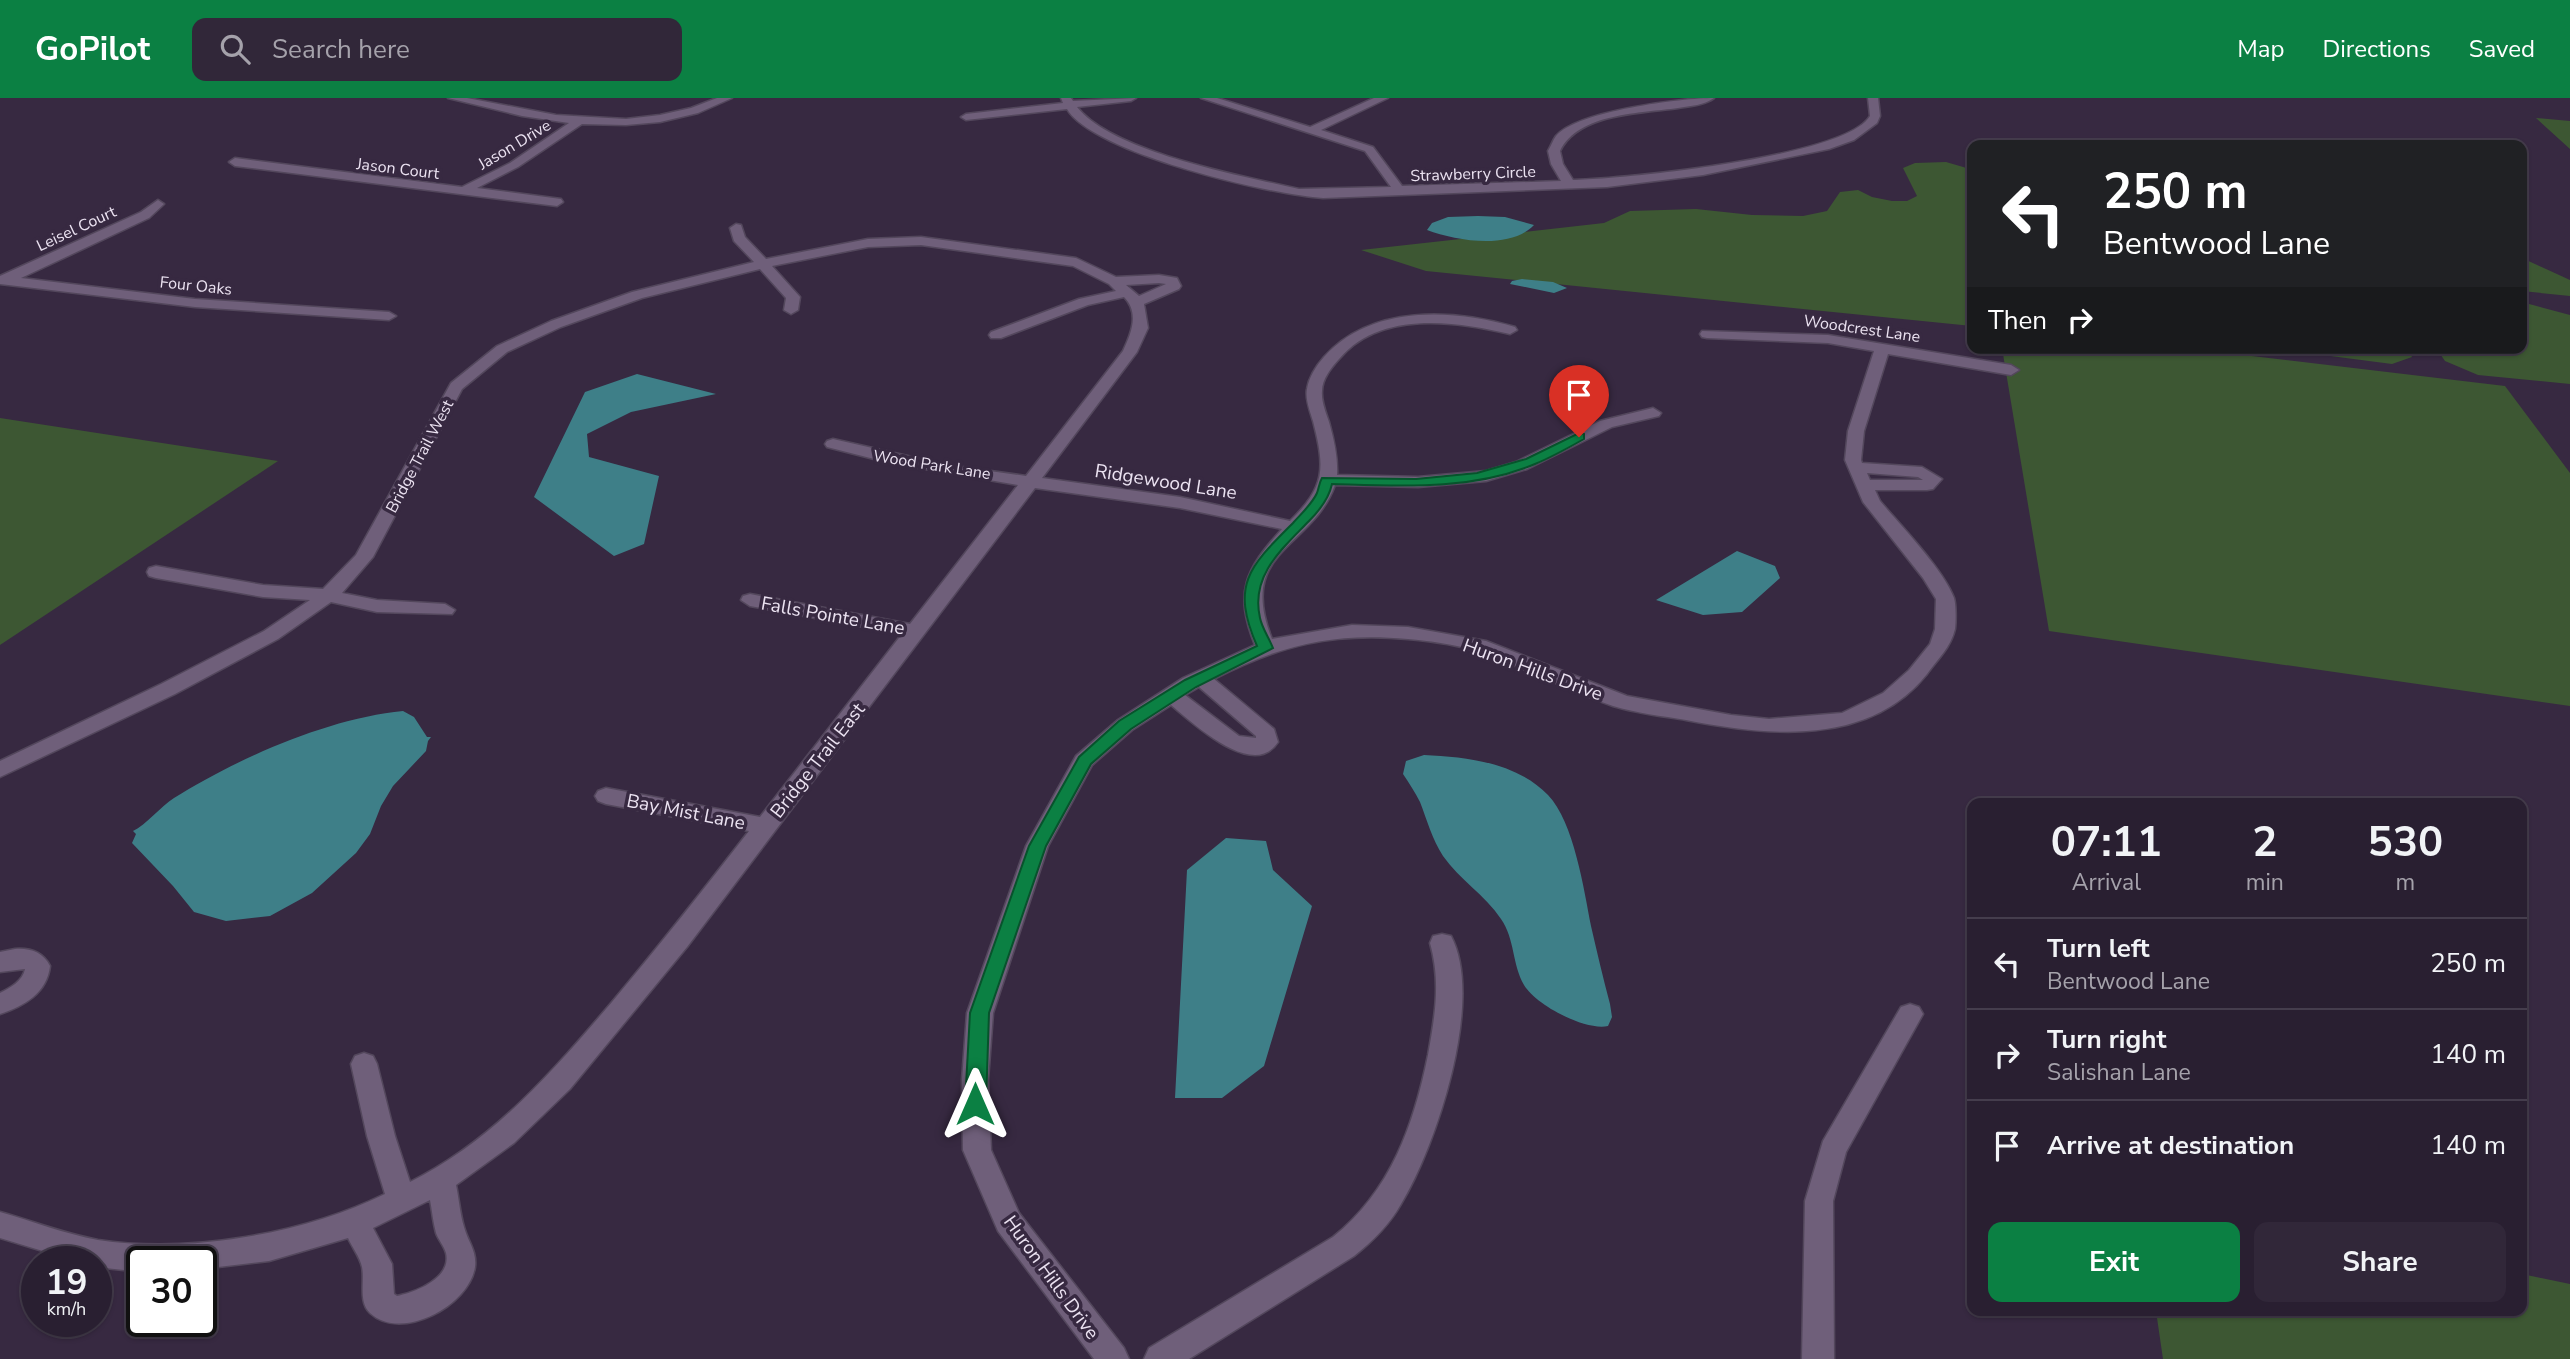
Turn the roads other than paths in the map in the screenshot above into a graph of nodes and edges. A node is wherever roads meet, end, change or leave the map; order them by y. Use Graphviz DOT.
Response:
graph roads {
  1 [pos="453,98"];
  2 [pos="727,98"];
  3 [pos="1130,98"];
  4 [pos="1206,98"];
  5 [pos="1383,98"];
  6 [pos="1709,98"];
  7 [pos="1873,98"];
  8 [pos="1068,101"];
  9 [pos="966,117"];
  10 [pos="578,122"];
  11 [pos="1310,131"];
  12 [pos="235,162"];
  13 [pos="1569,185"];
  14 [pos="463,191"];
  15 [pos="1400,191"];
  16 [pos="558,202"];
  17 [pos="158,204"];
  18 [pos="736,228"];
  19 [pos="763,264"];
  20 [pos="3,280"];
  21 [pos="1125,292"];
  22 [pos="792,310"];
  23 [pos="389,316"];
  24 [pos="1510,330"];
  25 [pos="1707,334"];
  26 [pos="996,335"];
  27 [pos="1882,348"];
  28 [pos="2011,369"];
  29 [pos="1653,413"];
  30 [pos="833,444"];
  31 [pos="1031,480"];
  32 [pos="1326,480"];
  33 [pos="1294,527"];
  34 [pos="156,572"];
  35 [pos="326,595"];
  36 [pos="750,600"];
  37 [pos="445,610"];
  38 [pos="917,631"];
  39 [pos="1266,648"];
  40 [pos="1200,678"];
  41 [pos="1172,695"];
  42 [pos="0,770"];
  43 [pos="606,796"];
  44 [pos="765,826"];
  45 [pos="1442,943"];
  46 [pos="0,962"];
  47 [pos="0,1004"];
  48 [pos="1910,1014"];
  49 [pos="364,1064"];
  50 [pos="441,1180"];
  51 [pos="401,1199"];
  52 [pos="355,1223"];
  53 [pos="0,1225"];
  54 [pos="1112,1359"];
  55 [pos="1160,1359"];
  56 [pos="1818,1359"];
  1 -- 10 [label="street, Jason Drive"];
  2 -- 10 [label="street, Jason Drive"];
  3 -- 8 [label="street"];
  4 -- 11 [label="street"];
  5 -- 11 [label="street"];
  6 -- 13 [label="street"];
  7 -- 13 [label="street, Strawberry Circle"];
  8 -- 9 [label="street"];
  8 -- 15 [label="street, Strawberry Circle"];
  10 -- 14 [label="street, Jason Drive"];
  11 -- 15 [label="street"];
  12 -- 14 [label="street, Jason Court"];
  13 -- 15 [label="street, Strawberry Circle"];
  14 -- 16 [label="street, Jason Court"];
  17 -- 20 [label="street, Leisel Court"];
  18 -- 19 [label="street"];
  19 -- 21 [label="street, Bridge Trail West"];
  19 -- 22 [label="street"];
  19 -- 35 [label="street, Bridge Trail West"];
  20 -- 23 [label="street, Four Oaks"];
  21 -- 26 [label="street"];
  21 -- 31 [label="street, Bridge Trail East"];
  24 -- 32 [label="street"];
  25 -- 27 [label="street, Woodcrest Lane"];
  27 -- 28 [label="street, Woodcrest Lane"];
  27 -- 39 [label="street, Huron Hills Drive"];
  29 -- 32 [label="street"];
  30 -- 31 [label="street, Wood Park Lane"];
  31 -- 33 [label="street, Ridgewood Lane"];
  31 -- 38 [label="street, Bridge Trail East"];
  32 -- 33 [label="street"];
  33 -- 39 [label="street"];
  34 -- 35 [label="street"];
  35 -- 37 [label="street"];
  35 -- 42 [label="street, Bridge Trail West"];
  36 -- 38 [label="street, Falls Pointe Lane"];
  38 -- 44 [label="street, Bridge Trail East"];
  39 -- 40 [label="street, Huron Hills Drive"];
  40 -- 41 [label="street, Huron Hills Drive"];
  40 -- 41 [label="street"];
  41 -- 54 [label="street, Huron Hills Drive"];
  43 -- 44 [label="street, Bay Mist Lane"];
  44 -- 50 [label="street, Bridge Trail East"];
  45 -- 55 [label="street"];
  46 -- 47 [label="street"];
  48 -- 56 [label="street"];
  49 -- 51 [label="street"];
  50 -- 51 [label="street, Bridge Trail East"];
  50 -- 52 [label="street"];
  51 -- 52 [label="street, Bridge Trail East"];
  52 -- 53 [label="street, Bridge Trail East"];
}
